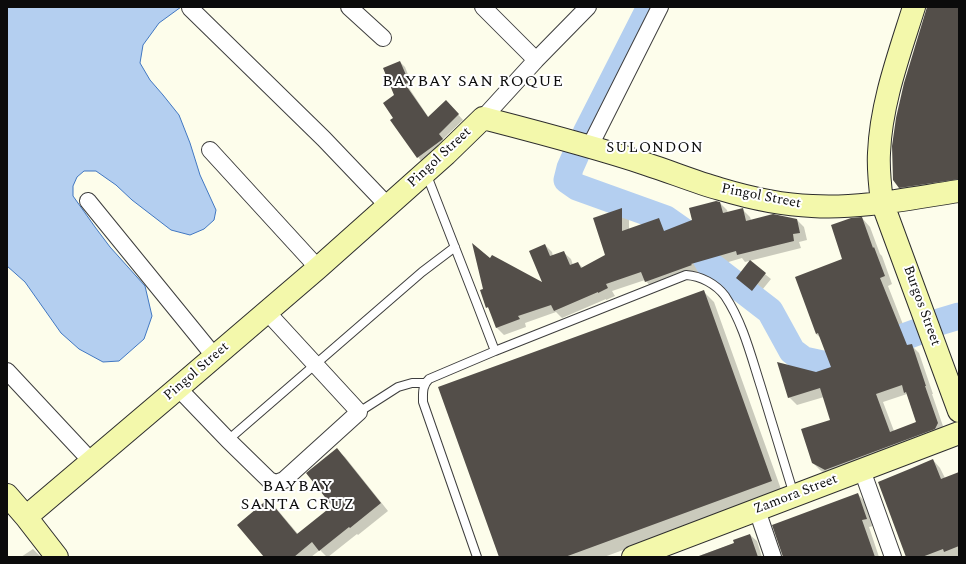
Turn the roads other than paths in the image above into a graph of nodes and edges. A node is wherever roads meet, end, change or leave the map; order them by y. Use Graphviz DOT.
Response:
graph roads {
  1 [pos="349,7"];
  2 [pos="485,7"];
  3 [pos="588,7"];
  4 [pos="660,7"];
  5 [pos="914,7"];
  6 [pos="190,8"];
  7 [pos="383,38"];
  8 [pos="536,60"];
  9 [pos="483,118"];
  10 [pos="590,146"];
  11 [pos="210,150"];
  12 [pos="426,172"];
  13 [pos="959,190"];
  14 [pos="88,201"];
  15 [pos="882,202"];
  16 [pos="388,206"];
  17 [pos="455,247"];
  18 [pos="318,268"];
  19 [pos="267,312"];
  20 [pos="495,351"];
  21 [pos="215,357"];
  22 [pos="315,364"];
  23 [pos="7,370"];
  24 [pos="424,383"];
  25 [pos="178,388"];
  26 [pos="959,411"];
  27 [pos="359,412"];
  28 [pos="959,433"];
  29 [pos="228,440"];
  30 [pos="92,462"];
  31 [pos="862,470"];
  32 [pos="7,495"];
  33 [pos="795,496"];
  34 [pos="757,510"];
  35 [pos="26,517"];
  36 [pos="645,555"];
  37 [pos="56,557"];
  38 [pos="477,557"];
  39 [pos="773,557"];
  40 [pos="893,557"];
  1 -- 7 [label="street"];
  2 -- 8 [label="street"];
  3 -- 8 [label="street"];
  4 -- 10 [label="street"];
  5 -- 15 [label="street, Burgos Street"];
  6 -- 16 [label="street"];
  8 -- 9 [label="street"];
  9 -- 10 [label="street, Pingol Street"];
  9 -- 12 [label="street, Pingol Street"];
  10 -- 15 [label="street, Pingol Street"];
  11 -- 18 [label="street"];
  12 -- 16 [label="street, Pingol Street"];
  12 -- 17 [label="lane"];
  13 -- 15 [label="street, Pingol Street"];
  14 -- 21 [label="street"];
  15 -- 26 [label="street, Burgos Street"];
  16 -- 18 [label="street, Pingol Street"];
  17 -- 20 [label="lane"];
  17 -- 22 [label="lane"];
  18 -- 19 [label="street, Pingol Street"];
  19 -- 21 [label="street, Pingol Street"];
  19 -- 22 [label="street"];
  20 -- 24 [label="lane"];
  20 -- 33 [label="lane"];
  21 -- 25 [label="street, Pingol Street"];
  22 -- 27 [label="street"];
  22 -- 29 [label="lane"];
  23 -- 30 [label="street"];
  24 -- 27 [label="lane"];
  24 -- 38 [label="lane"];
  25 -- 29 [label="street"];
  25 -- 30 [label="street, Pingol Street"];
  27 -- 29 [label="street"];
  28 -- 31 [label="street, Zamora Street"];
  30 -- 35 [label="street, Pingol Street"];
  31 -- 33 [label="street, Zamora Street"];
  31 -- 40 [label="street"];
  32 -- 35 [label="street"];
  33 -- 34 [label="street, Zamora Street"];
  34 -- 36 [label="street, Zamora Street"];
  34 -- 39 [label="street"];
  35 -- 37 [label="street"];
}
